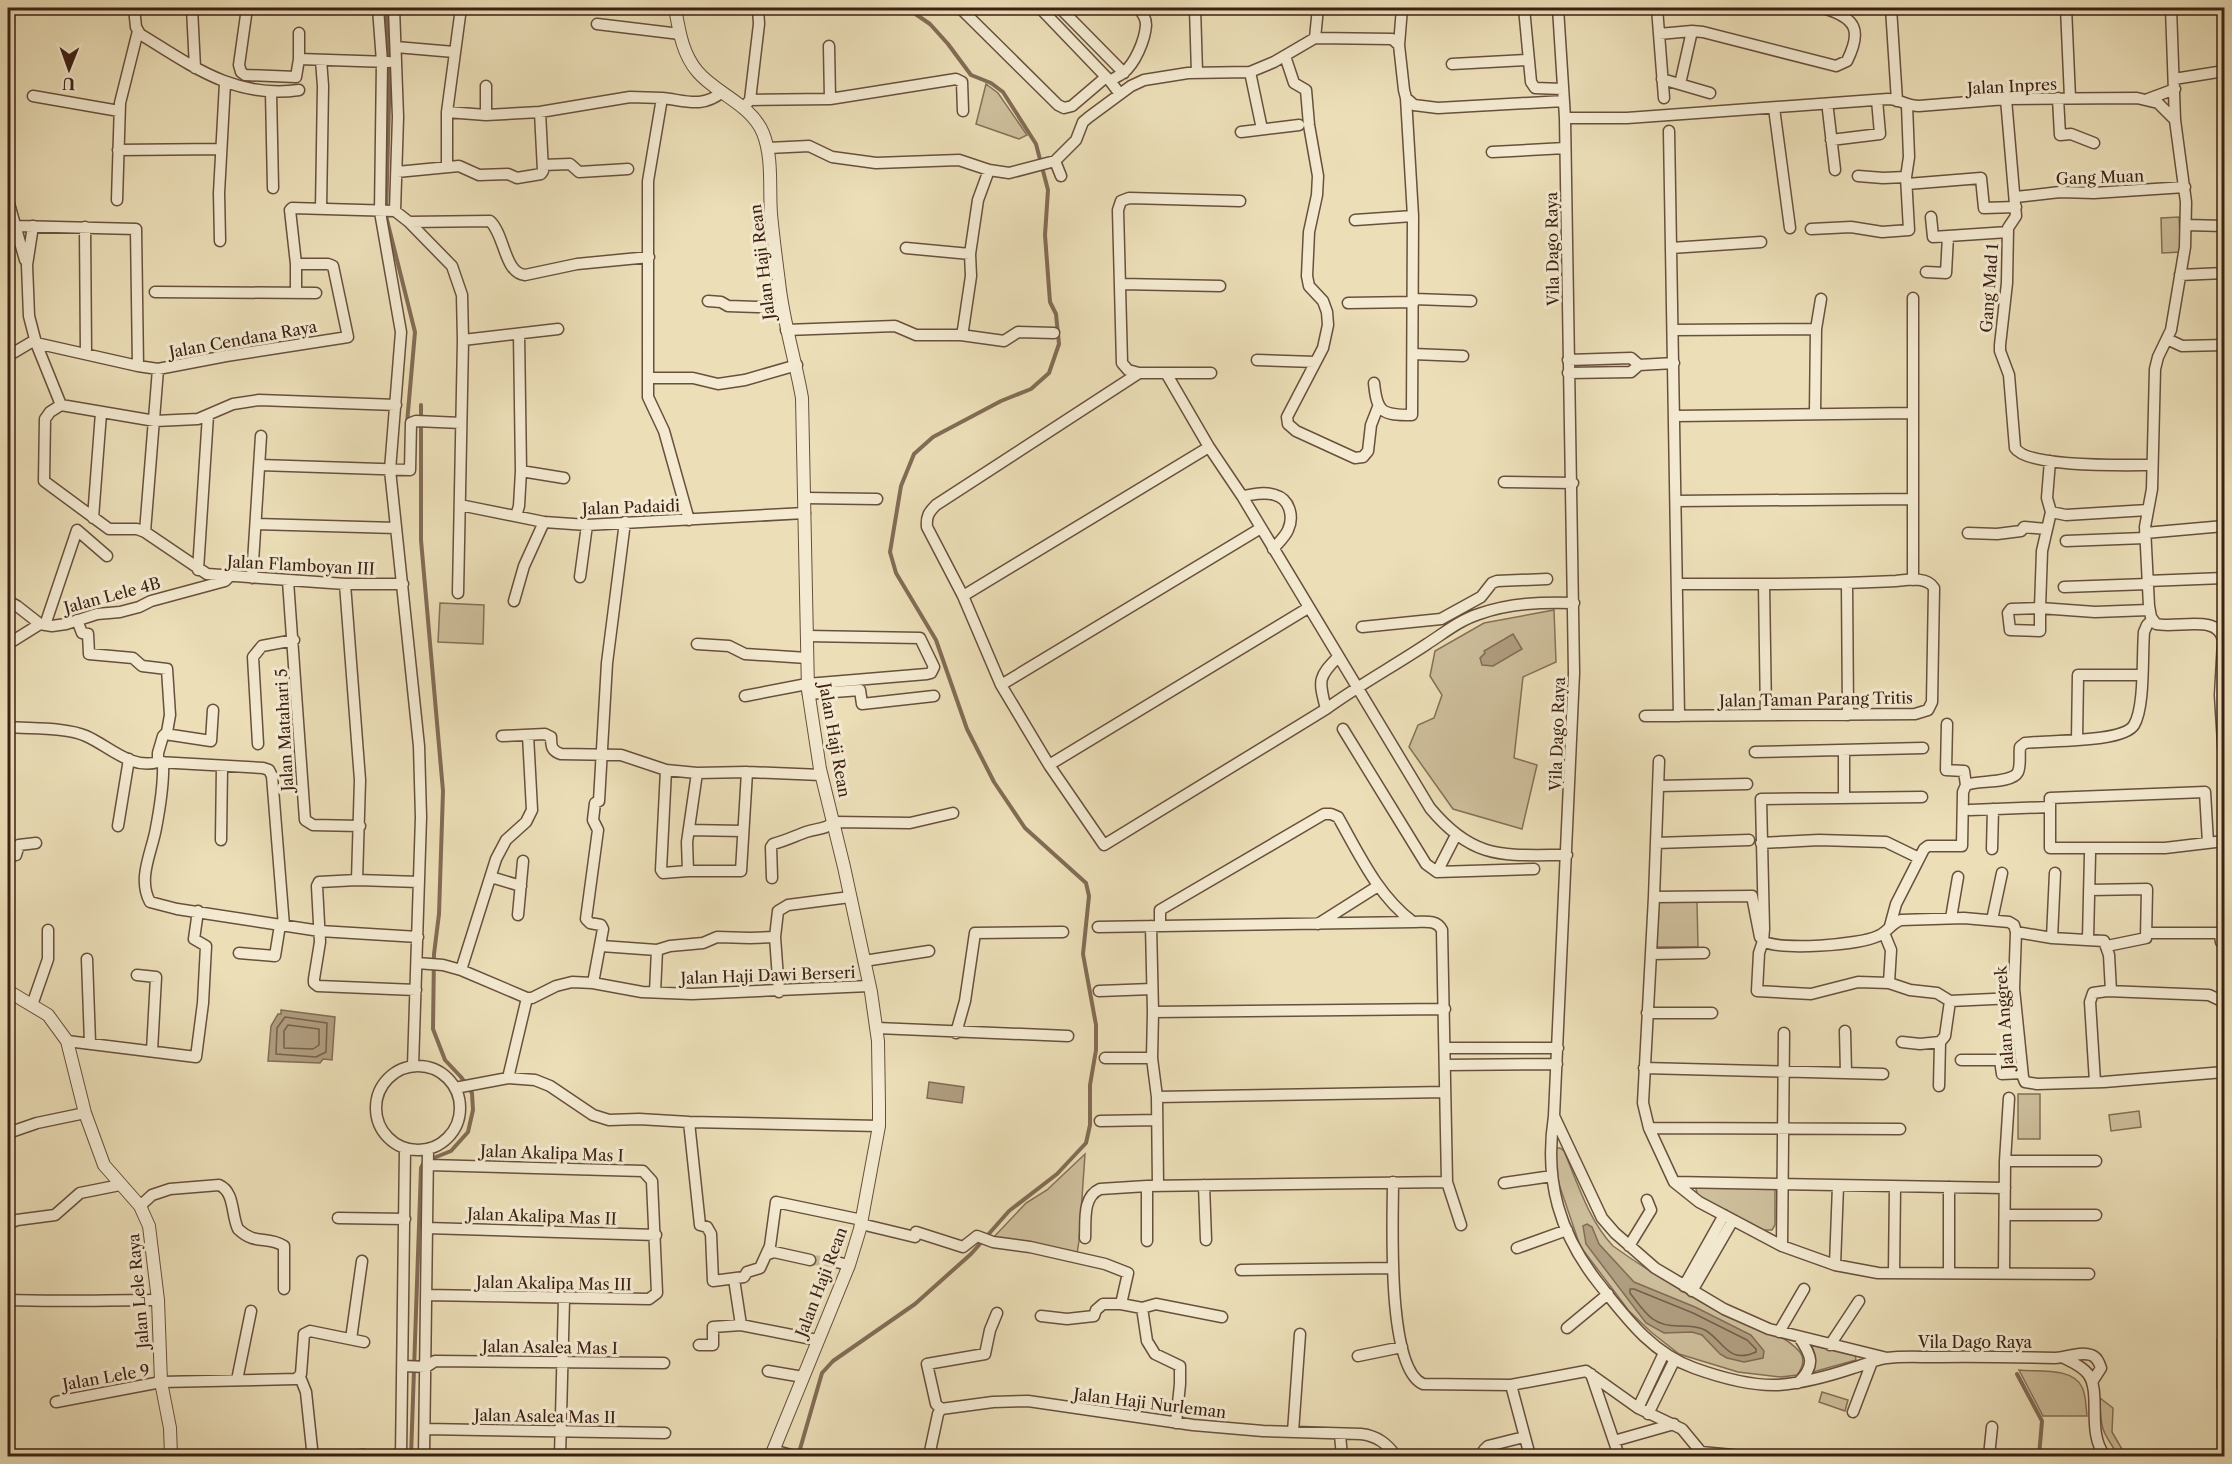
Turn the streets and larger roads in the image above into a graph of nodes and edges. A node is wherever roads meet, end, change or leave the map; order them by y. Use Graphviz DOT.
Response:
graph roads {
  1 [pos="134,8"];
  2 [pos="192,8"];
  3 [pos="247,8"];
  4 [pos="378,8"];
  5 [pos="394,8"];
  6 [pos="461,8"];
  7 [pos="675,8"];
  8 [pos="758,8"];
  9 [pos="960,8"];
  10 [pos="1040,8"];
  11 [pos="1060,8"];
  12 [pos="1137,8"];
  13 [pos="1195,8"];
  14 [pos="1318,8"];
  15 [pos="1402,8"];
  16 [pos="1524,8"];
  17 [pos="1558,8"];
  18 [pos="1657,8"];
  19 [pos="1823,8"];
  20 [pos="1891,8"];
  21 [pos="2066,8"];
  22 [pos="2171,8"];
  23 [pos="597,24"];
  24 [pos="138,31"];
  25 [pos="1692,31"];
  26 [pos="299,33"];
  27 [pos="680,34"];
  28 [pos="1659,34"];
  29 [pos="1315,38"];
  30 [pos="1399,45"];
  31 [pos="830,46"];
  32 [pos="396,47"];
  33 [pos="454,52"];
  34 [pos="1285,56"];
  35 [pos="299,59"];
  36 [pos="321,60"];
  37 [pos="1528,60"];
  38 [pos="390,62"];
  39 [pos="1452,63"];
  40 [pos="195,68"];
  41 [pos="2224,71"];
  42 [pos="1250,72"];
  43 [pos="1124,73"];
  44 [pos="1197,73"];
  45 [pos="291,78"];
  46 [pos="1108,79"];
  47 [pos="1662,79"];
  48 [pos="225,83"];
  49 [pos="1680,84"];
  50 [pos="2174,84"];
  51 [pos="486,87"];
  52 [pos="1563,89"];
  53 [pos="272,92"];
  54 [pos="722,92"];
  55 [pos="1710,93"];
  56 [pos="1120,94"];
  57 [pos="33,96"];
  58 [pos="662,98"];
  59 [pos="1406,98"];
  60 [pos="1664,98"];
  61 [pos="2064,98"];
  62 [pos="830,99"];
  63 [pos="2006,99"];
  64 [pos="2148,99"];
  65 [pos="1877,100"];
  66 [pos="1564,101"];
  67 [pos="1902,103"];
  68 [pos="747,104"];
  69 [pos="1774,108"];
  70 [pos="1828,110"];
  71 [pos="119,111"];
  72 [pos="963,111"];
  73 [pos="447,112"];
  74 [pos="540,112"];
  75 [pos="486,115"];
  76 [pos="1565,118"];
  77 [pos="2175,120"];
  78 [pos="1299,124"];
  79 [pos="1262,129"];
  80 [pos="1669,131"];
  81 [pos="1241,132"];
  82 [pos="1831,140"];
  83 [pos="2094,143"];
  84 [pos="768,148"];
  85 [pos="1565,148"];
  86 [pos="221,149"];
  87 [pos="118,150"];
  88 [pos="1492,152"];
  89 [pos="1047,164"];
  90 [pos="447,166"];
  91 [pos="542,169"];
  92 [pos="628,169"];
  93 [pos="989,170"];
  94 [pos="1835,170"];
  95 [pos="397,172"];
  96 [pos="1061,176"];
  97 [pos="1858,176"];
  98 [pos="1906,180"];
  99 [pos="2185,187"];
  100 [pos="273,188"];
  101 [pos="8,200"];
  102 [pos="117,200"];
  103 [pos="1240,201"];
  104 [pos="2016,202"];
  105 [pos="321,209"];
  106 [pos="387,211"];
  107 [pos="1413,216"];
  108 [pos="1931,217"];
  109 [pos="1355,220"];
  110 [pos="410,222"];
  111 [pos="2186,225"];
  112 [pos="2224,225"];
  113 [pos="16,226"];
  114 [pos="33,226"];
  115 [pos="86,227"];
  116 [pos="1790,228"];
  117 [pos="1811,229"];
  118 [pos="2008,232"];
  119 [pos="1948,236"];
  120 [pos="220,241"];
  121 [pos="1761,242"];
  122 [pos="906,248"];
  123 [pos="1671,248"];
  124 [pos="970,254"];
  125 [pos="650,257"];
  126 [pos="296,264"];
  127 [pos="27,265"];
  128 [pos="1926,272"];
  129 [pos="2224,273"];
  130 [pos="2180,275"];
  131 [pos="1121,284"];
  132 [pos="1220,286"];
  133 [pos="155,292"];
  134 [pos="296,293"];
  135 [pos="316,293"];
  136 [pos="1913,298"];
  137 [pos="1821,299"];
  138 [pos="1414,300"];
  139 [pos="708,301"];
  140 [pos="1471,301"];
  141 [pos="1348,303"];
  142 [pos="782,308"];
  143 [pos="558,329"];
  144 [pos="1816,329"];
  145 [pos="786,330"];
  146 [pos="1674,330"];
  147 [pos="1054,333"];
  148 [pos="519,334"];
  149 [pos="961,335"];
  150 [pos="2168,339"];
  151 [pos="463,340"];
  152 [pos="35,342"];
  153 [pos="2224,345"];
  154 [pos="86,354"];
  155 [pos="1413,354"];
  156 [pos="8,356"];
  157 [pos="1463,356"];
  158 [pos="1257,360"];
  159 [pos="1568,360"];
  160 [pos="1315,362"];
  161 [pos="1674,363"];
  162 [pos="1640,365"];
  163 [pos="138,366"];
  164 [pos="796,366"];
  165 [pos="158,369"];
  166 [pos="1211,372"];
  167 [pos="1139,373"];
  168 [pos="1166,373"];
  169 [pos="1568,373"];
  170 [pos="649,378"];
  171 [pos="1374,383"];
  172 [pos="61,405"];
  173 [pos="396,405"];
  174 [pos="1378,407"];
  175 [pos="101,413"];
  176 [pos="1815,413"];
  177 [pos="1911,413"];
  178 [pos="208,415"];
  179 [pos="1675,416"];
  180 [pos="155,421"];
  181 [pos="461,423"];
  182 [pos="261,436"];
  183 [pos="1209,447"];
  184 [pos="2050,461"];
  185 [pos="260,465"];
  186 [pos="2151,465"];
  187 [pos="390,470"];
  188 [pos="521,471"];
  189 [pos="564,478"];
  190 [pos="1504,482"];
  191 [pos="1572,483"];
  192 [pos="1242,496"];
  193 [pos="805,498"];
  194 [pos="877,499"];
  195 [pos="1912,499"];
  196 [pos="1676,501"];
  197 [pos="460,505"];
  198 [pos="2148,510"];
  199 [pos="2051,512"];
  200 [pos="805,513"];
  201 [pos="516,516"];
  202 [pos="93,518"];
  203 [pos="688,520"];
  204 [pos="544,522"];
  205 [pos="625,522"];
  206 [pos="256,524"];
  207 [pos="587,525"];
  208 [pos="2224,526"];
  209 [pos="396,528"];
  210 [pos="1261,528"];
  211 [pos="2047,529"];
  212 [pos="145,532"];
  213 [pos="1968,533"];
  214 [pos="2145,536"];
  215 [pos="2066,541"];
  216 [pos="1273,549"];
  217 [pos="107,556"];
  218 [pos="198,570"];
  219 [pos="229,577"];
  220 [pos="580,577"];
  221 [pos="252,578"];
  222 [pos="2224,578"];
  223 [pos="1547,579"];
  224 [pos="1913,580"];
  225 [pos="288,581"];
  226 [pos="2147,583"];
  227 [pos="345,584"];
  228 [pos="403,584"];
  229 [pos="1677,584"];
  230 [pos="1764,584"];
  231 [pos="1847,584"];
  232 [pos="2064,587"];
  233 [pos="458,593"];
  234 [pos="963,596"];
  235 [pos="8,601"];
  236 [pos="514,601"];
  237 [pos="1574,603"];
  238 [pos="1308,608"];
  239 [pos="2151,615"];
  240 [pos="1441,619"];
  241 [pos="77,620"];
  242 [pos="42,625"];
  243 [pos="1362,627"];
  244 [pos="1446,631"];
  245 [pos="807,636"];
  246 [pos="294,640"];
  247 [pos="8,644"];
  248 [pos="697,644"];
  249 [pos="1338,657"];
  250 [pos="807,658"];
  251 [pos="2142,675"];
  252 [pos="1001,685"];
  253 [pos="1356,687"];
  254 [pos="808,689"];
  255 [pos="2222,691"];
  256 [pos="745,696"];
  257 [pos="934,696"];
  258 [pos="1326,709"];
  259 [pos="213,710"];
  260 [pos="1766,715"];
  261 [pos="1848,715"];
  262 [pos="1645,716"];
  263 [pos="1679,716"];
  264 [pos="1947,724"];
  265 [pos="8,728"];
  266 [pos="1343,729"];
  267 [pos="165,734"];
  268 [pos="528,735"];
  269 [pos="502,736"];
  270 [pos="2077,740"];
  271 [pos="2224,743"];
  272 [pos="258,744"];
  273 [pos="1923,748"];
  274 [pos="1844,750"];
  275 [pos="1755,752"];
  276 [pos="602,756"];
  277 [pos="129,759"];
  278 [pos="2224,760"];
  279 [pos="1659,761"];
  280 [pos="161,762"];
  281 [pos="1049,765"];
  282 [pos="222,766"];
  283 [pos="666,770"];
  284 [pos="747,772"];
  285 [pos="697,773"];
  286 [pos="821,774"];
  287 [pos="1747,784"];
  288 [pos="1966,785"];
  289 [pos="1659,786"];
  290 [pos="1922,797"];
  291 [pos="1844,798"];
  292 [pos="2050,807"];
  293 [pos="1993,809"];
  294 [pos="1970,810"];
  295 [pos="952,813"];
  296 [pos="834,822"];
  297 [pos="118,826"];
  298 [pos="360,826"];
  299 [pos="689,830"];
  300 [pos="742,831"];
  301 [pos="1456,835"];
  302 [pos="221,840"];
  303 [pos="1749,840"];
  304 [pos="2224,841"];
  305 [pos="36,843"];
  306 [pos="1656,843"];
  307 [pos="1761,843"];
  308 [pos="2208,843"];
  309 [pos="1992,849"];
  310 [pos="2090,854"];
  311 [pos="1567,855"];
  312 [pos="8,856"];
  313 [pos="1919,858"];
  314 [pos="524,861"];
  315 [pos="1534,869"];
  316 [pos="688,871"];
  317 [pos="1437,872"];
  318 [pos="2002,873"];
  319 [pos="2055,873"];
  320 [pos="491,877"];
  321 [pos="1958,877"];
  322 [pos="772,878"];
  323 [pos="357,880"];
  324 [pos="419,882"];
  325 [pos="521,886"];
  326 [pos="1378,886"];
  327 [pos="2089,890"];
  328 [pos="850,897"];
  329 [pos="1654,897"];
  330 [pos="198,911"];
  331 [pos="518,915"];
  332 [pos="1951,918"];
  333 [pos="1992,920"];
  334 [pos="1413,922"];
  335 [pos="1317,924"];
  336 [pos="282,926"];
  337 [pos="1155,926"];
  338 [pos="1098,927"];
  339 [pos="1887,929"];
  340 [pos="48,930"];
  341 [pos="320,931"];
  342 [pos="1064,932"];
  343 [pos="2016,932"];
  344 [pos="2146,933"];
  345 [pos="418,937"];
  346 [pos="775,937"];
  347 [pos="2052,938"];
  348 [pos="2088,939"];
  349 [pos="1763,941"];
  350 [pos="2224,942"];
  351 [pos="602,946"];
  352 [pos="2107,946"];
  353 [pos="657,950"];
  354 [pos="929,951"];
  355 [pos="239,952"];
  356 [pos="1704,952"];
  357 [pos="1651,954"];
  358 [pos="87,959"];
  359 [pos="864,961"];
  360 [pos="417,963"];
  361 [pos="461,970"];
  362 [pos="137,975"];
  363 [pos="592,983"];
  364 [pos="1889,983"];
  365 [pos="869,986"];
  366 [pos="1152,989"];
  367 [pos="416,990"];
  368 [pos="8,991"];
  369 [pos="1099,991"];
  370 [pos="2111,991"];
  371 [pos="655,992"];
  372 [pos="779,992"];
  373 [pos="527,998"];
  374 [pos="2014,998"];
  375 [pos="1950,1001"];
  376 [pos="2224,1002"];
  377 [pos="32,1005"];
  378 [pos="1445,1009"];
  379 [pos="1153,1012"];
  380 [pos="1647,1013"];
  381 [pos="1712,1013"];
  382 [pos="877,1028"];
  383 [pos="8,1030"];
  384 [pos="1845,1030"];
  385 [pos="956,1033"];
  386 [pos="1784,1033"];
  387 [pos="1068,1036"];
  388 [pos="67,1041"];
  389 [pos="1902,1042"];
  390 [pos="1940,1042"];
  391 [pos="90,1043"];
  392 [pos="8,1044"];
  393 [pos="1445,1048"];
  394 [pos="1558,1048"];
  395 [pos="152,1051"];
  396 [pos="1105,1058"];
  397 [pos="1152,1058"];
  398 [pos="1961,1060"];
  399 [pos="1557,1064"];
  400 [pos="1445,1065"];
  401 [pos="413,1066"];
  402 [pos="1644,1068"];
  403 [pos="1784,1071"];
  404 [pos="1846,1072"];
  405 [pos="2224,1072"];
  406 [pos="1883,1074"];
  407 [pos="2022,1074"];
  408 [pos="508,1078"];
  409 [pos="2095,1082"];
  410 [pos="1940,1086"];
  411 [pos="462,1087"];
  412 [pos="1445,1092"];
  413 [pos="1157,1097"];
  414 [pos="2009,1098"];
  415 [pos="85,1113"];
  416 [pos="1554,1116"];
  417 [pos="1157,1120"];
  418 [pos="1100,1121"];
  419 [pos="689,1122"];
  420 [pos="879,1126"];
  421 [pos="1649,1128"];
  422 [pos="1783,1129"];
  423 [pos="1900,1130"];
  424 [pos="8,1133"];
  425 [pos="405,1149"];
  426 [pos="428,1149"];
  427 [pos="2006,1161"];
  428 [pos="2096,1161"];
  429 [pos="429,1165"];
  430 [pos="1552,1176"];
  431 [pos="1393,1182"];
  432 [pos="1447,1182"];
  433 [pos="1674,1182"];
  434 [pos="1503,1183"];
  435 [pos="120,1185"];
  436 [pos="1204,1185"];
  437 [pos="1783,1185"];
  438 [pos="1153,1186"];
  439 [pos="1838,1186"];
  440 [pos="1894,1187"];
  441 [pos="1949,1187"];
  442 [pos="2005,1188"];
  443 [pos="1647,1200"];
  444 [pos="140,1206"];
  445 [pos="2005,1215"];
  446 [pos="2096,1215"];
  447 [pos="1728,1217"];
  448 [pos="338,1218"];
  449 [pos="405,1219"];
  450 [pos="861,1222"];
  451 [pos="8,1224"];
  452 [pos="1461,1226"];
  453 [pos="427,1228"];
  454 [pos="1567,1230"];
  455 [pos="656,1234"];
  456 [pos="1085,1238"];
  457 [pos="1206,1240"];
  458 [pos="1147,1241"];
  459 [pos="1629,1246"];
  460 [pos="1782,1246"];
  461 [pos="1517,1248"];
  462 [pos="768,1254"];
  463 [pos="810,1260"];
  464 [pos="362,1261"];
  465 [pos="836,1262"];
  466 [pos="849,1265"];
  467 [pos="1835,1265"];
  468 [pos="1392,1268"];
  469 [pos="1241,1270"];
  470 [pos="1894,1273"];
  471 [pos="1949,1273"];
  472 [pos="2004,1274"];
  473 [pos="2089,1274"];
  474 [pos="734,1279"];
  475 [pos="284,1289"];
  476 [pos="1688,1289"];
  477 [pos="1804,1289"];
  478 [pos="1608,1294"];
  479 [pos="426,1295"];
  480 [pos="158,1299"];
  481 [pos="564,1299"];
  482 [pos="8,1300"];
  483 [pos="1859,1301"];
  484 [pos="1121,1304"];
  485 [pos="1142,1308"];
  486 [pos="251,1311"];
  487 [pos="997,1313"];
  488 [pos="1041,1316"];
  489 [pos="1222,1317"];
  490 [pos="741,1325"];
  491 [pos="1567,1328"];
  492 [pos="1779,1332"];
  493 [pos="1300,1334"];
  494 [pos="1799,1337"];
  495 [pos="351,1339"];
  496 [pos="817,1340"];
  497 [pos="364,1342"];
  498 [pos="699,1345"];
  499 [pos="1830,1345"];
  500 [pos="1402,1347"];
  501 [pos="404,1353"];
  502 [pos="426,1353"];
  503 [pos="1664,1353"];
  504 [pos="1358,1356"];
  505 [pos="1887,1358"];
  506 [pos="2064,1358"];
  507 [pos="1675,1359"];
  508 [pos="1872,1362"];
  509 [pos="562,1363"];
  510 [pos="664,1363"];
  511 [pos="431,1364"];
  512 [pos="404,1366"];
  513 [pos="768,1371"];
  514 [pos="1591,1373"];
  515 [pos="300,1377"];
  516 [pos="803,1377"];
  517 [pos="237,1380"];
  518 [pos="161,1382"];
  519 [pos="2092,1382"];
  520 [pos="1798,1383"];
  521 [pos="1511,1385"];
  522 [pos="56,1402"];
  523 [pos="941,1409"];
  524 [pos="1643,1411"];
  525 [pos="1853,1412"];
  526 [pos="1176,1422"];
  527 [pos="1674,1424"];
  528 [pos="1992,1426"];
  529 [pos="425,1429"];
  530 [pos="561,1432"];
  531 [pos="1293,1432"];
  532 [pos="664,1433"];
  533 [pos="1340,1435"];
  534 [pos="1524,1437"];
  535 [pos="1614,1441"];
  536 [pos="312,1449"];
  537 [pos="772,1453"];
  538 [pos="2101,1454"];
  539 [pos="1733,1455"];
  540 [pos="171,1456"];
  541 [pos="401,1456"];
  542 [pos="424,1456"];
  543 [pos="560,1456"];
  544 [pos="792,1456"];
  545 [pos="929,1456"];
  546 [pos="1342,1456"];
  547 [pos="1396,1456"];
  548 [pos="1484,1456"];
  549 [pos="1530,1456"];
  550 [pos="1619,1456"];
  551 [pos="1989,1456"];
  1 -- 24 [label="street"];
  2 -- 40 [label="street"];
  3 -- 45 [label="street"];
  4 -- 38 [label="street"];
  5 -- 32 [label="street"];
  6 -- 33 [label="street"];
  7 -- 27 [label="street, Jalan Haji Rean"];
  8 -- 68 [label="street"];
  9 -- 46 [label="street"];
  10 -- 46 [label="street"];
  11 -- 43 [label="street"];
  12 -- 43 [label="street"];
  13 -- 44 [label="street"];
  14 -- 29 [label="street"];
  15 -- 30 [label="street"];
  16 -- 37 [label="street"];
  17 -- 52 [label="street, Vila Dago Raya"];
  18 -- 28 [label="street"];
  19 -- 25 [label="street"];
  20 -- 67 [label="street"];
  21 -- 61 [label="street"];
  22 -- 50 [label="street"];
  23 -- 27 [label="street"];
  24 -- 40 [label="street"];
  24 -- 71 [label="street"];
  25 -- 28 [label="street"];
  25 -- 49 [label="street"];
  26 -- 35 [label="street"];
  27 -- 54 [label="street, Jalan Haji Rean"];
  28 -- 47 [label="street"];
  29 -- 30 [label="street"];
  29 -- 34 [label="street"];
  30 -- 59 [label="street"];
  31 -- 62 [label="street"];
  32 -- 33 [label="street"];
  32 -- 38 [label="street"];
  33 -- 73 [label="street"];
  34 -- 42 [label="street"];
  34 -- 160 [label="street"];
  35 -- 36 [label="street"];
  35 -- 45 [label="street"];
  36 -- 38 [label="street"];
  36 -- 105 [label="street"];
  37 -- 39 [label="street"];
  37 -- 52 [label="street"];
  38 -- 95 [label="street"];
  38 -- 106 [label="street"];
  40 -- 48 [label="street"];
  41 -- 50 [label="street"];
  42 -- 44 [label="street"];
  42 -- 79 [label="street"];
  43 -- 46 [label="street"];
  44 -- 56 [label="street"];
  45 -- 53 [label="street"];
  46 -- 56 [label="street"];
  47 -- 49 [label="street"];
  47 -- 60 [label="street"];
  48 -- 53 [label="street"];
  48 -- 86 [label="street"];
  49 -- 55 [label="street"];
  50 -- 64 [label="street"];
  50 -- 77 [label="street"];
  51 -- 75 [label="street"];
  52 -- 66 [label="street, Vila Dago Raya"];
  53 -- 100 [label="street"];
  54 -- 58 [label="street"];
  54 -- 68 [label="street, Jalan Haji Rean"];
  56 -- 89 [label="street"];
  57 -- 71 [label="street"];
  58 -- 74 [label="street"];
  58 -- 125 [label="street"];
  59 -- 66 [label="street"];
  59 -- 107 [label="street"];
  61 -- 63 [label="street, Jalan Inpres"];
  61 -- 64 [label="street, Jalan Inpres"];
  61 -- 83 [label="street"];
  62 -- 68 [label="street"];
  62 -- 72 [label="street"];
  63 -- 67 [label="street, Jalan Inpres"];
  63 -- 104 [label="street, Gang Mad 1"];
  64 -- 77 [label="street"];
  65 -- 67 [label="street, Jalan Inpres"];
  65 -- 69 [label="street, Jalan Inpres"];
  65 -- 82 [label="street"];
  66 -- 76 [label="street, Vila Dago Raya"];
  67 -- 98 [label="street"];
  68 -- 84 [label="street, Jalan Haji Rean"];
  69 -- 76 [label="street, Jalan Inpres"];
  69 -- 116 [label="street"];
  70 -- 82 [label="street"];
  71 -- 87 [label="street"];
  73 -- 75 [label="street"];
  73 -- 90 [label="street"];
  74 -- 75 [label="street"];
  74 -- 91 [label="street"];
  76 -- 85 [label="street, Vila Dago Raya"];
  77 -- 99 [label="street"];
  78 -- 79 [label="street"];
  79 -- 81 [label="street"];
  80 -- 123 [label="street"];
  82 -- 94 [label="street"];
  84 -- 93 [label="street"];
  84 -- 142 [label="street, Jalan Haji Rean"];
  85 -- 88 [label="street"];
  85 -- 159 [label="street, Vila Dago Raya"];
  86 -- 87 [label="street"];
  86 -- 120 [label="street"];
  87 -- 102 [label="street"];
  89 -- 93 [label="street"];
  89 -- 96 [label="street"];
  90 -- 91 [label="street"];
  90 -- 95 [label="street"];
  91 -- 92 [label="street"];
  93 -- 124 [label="street"];
  95 -- 106 [label="street"];
  97 -- 98 [label="street"];
  98 -- 104 [label="street, Gang Muan"];
  98 -- 117 [label="street"];
  99 -- 104 [label="street, Gang Muan"];
  99 -- 111 [label="street"];
  101 -- 113 [label="street"];
  103 -- 131 [label="street"];
  104 -- 118 [label="street, Gang Mad 1"];
  105 -- 106 [label="street"];
  105 -- 126 [label="street"];
  106 -- 110 [label="street"];
  106 -- 173 [label="street"];
  107 -- 109 [label="street"];
  107 -- 138 [label="street"];
  108 -- 119 [label="street"];
  110 -- 125 [label="street"];
  110 -- 151 [label="street"];
  111 -- 112 [label="street"];
  111 -- 130 [label="street"];
  113 -- 114 [label="street"];
  113 -- 127 [label="street"];
  114 -- 115 [label="street"];
  114 -- 127 [label="street"];
  115 -- 154 [label="street"];
  115 -- 163 [label="street"];
  118 -- 119 [label="street"];
  118 -- 184 [label="street, Gang Mad 1"];
  119 -- 128 [label="street"];
  121 -- 123 [label="street"];
  122 -- 124 [label="street"];
  123 -- 146 [label="street"];
  124 -- 149 [label="street"];
  125 -- 170 [label="street"];
  126 -- 134 [label="street"];
  126 -- 165 [label="street, Jalan Cendana Raya"];
  127 -- 152 [label="street"];
  129 -- 130 [label="street"];
  130 -- 150 [label="street"];
  131 -- 132 [label="street"];
  131 -- 167 [label="street"];
  133 -- 134 [label="street"];
  134 -- 135 [label="street"];
  136 -- 177 [label="street"];
  137 -- 144 [label="street"];
  138 -- 140 [label="street"];
  138 -- 141 [label="street"];
  138 -- 155 [label="street"];
  139 -- 142 [label="street"];
  142 -- 145 [label="street, Jalan Haji Rean"];
  143 -- 148 [label="street"];
  144 -- 146 [label="street"];
  144 -- 176 [label="street"];
  145 -- 149 [label="street"];
  145 -- 164 [label="street, Jalan Haji Rean"];
  146 -- 161 [label="street"];
  147 -- 149 [label="street"];
  148 -- 151 [label="street"];
  148 -- 188 [label="street"];
  150 -- 153 [label="street"];
  150 -- 186 [label="street"];
  151 -- 181 [label="street"];
  152 -- 154 [label="street, Jalan Cendana Raya"];
  152 -- 156 [label="street"];
  152 -- 172 [label="street"];
  154 -- 163 [label="street, Jalan Cendana Raya"];
  155 -- 157 [label="street"];
  155 -- 174 [label="street"];
  158 -- 160 [label="street"];
  159 -- 162 [label="street"];
  159 -- 169 [label="street, Vila Dago Raya"];
  160 -- 174 [label="street"];
  161 -- 162 [label="street"];
  161 -- 179 [label="street"];
  162 -- 169 [label="street"];
  163 -- 165 [label="street, Jalan Cendana Raya"];
  164 -- 170 [label="street"];
  164 -- 193 [label="street, Jalan Haji Rean"];
  165 -- 180 [label="street"];
  166 -- 168 [label="street"];
  167 -- 168 [label="street"];
  167 -- 234 [label="street"];
  168 -- 183 [label="street"];
  169 -- 191 [label="street, Vila Dago Raya"];
  170 -- 203 [label="street"];
  171 -- 174 [label="street"];
  172 -- 175 [label="street"];
  172 -- 202 [label="street"];
  173 -- 178 [label="street"];
  173 -- 187 [label="street"];
  175 -- 180 [label="street"];
  175 -- 202 [label="street"];
  176 -- 177 [label="street"];
  176 -- 179 [label="street"];
  177 -- 195 [label="street"];
  178 -- 180 [label="street"];
  178 -- 218 [label="street"];
  179 -- 196 [label="street"];
  180 -- 212 [label="street"];
  181 -- 187 [label="street"];
  181 -- 197 [label="street"];
  182 -- 185 [label="street"];
  183 -- 192 [label="street"];
  183 -- 234 [label="street"];
  184 -- 186 [label="street, Gang Mad 1"];
  184 -- 199 [label="street"];
  185 -- 187 [label="street"];
  185 -- 206 [label="street"];
  186 -- 198 [label="street"];
  187 -- 209 [label="street"];
  188 -- 189 [label="street"];
  188 -- 201 [label="street"];
  190 -- 191 [label="street"];
  191 -- 237 [label="street, Vila Dago Raya"];
  192 -- 210 [label="street"];
  192 -- 216 [label="street"];
  193 -- 194 [label="street"];
  193 -- 200 [label="street, Jalan Haji Rean"];
  195 -- 196 [label="street"];
  195 -- 224 [label="street"];
  196 -- 229 [label="street"];
  197 -- 201 [label="street, Jalan Padaidi"];
  197 -- 233 [label="street"];
  198 -- 199 [label="street"];
  198 -- 214 [label="street"];
  199 -- 211 [label="street"];
  200 -- 203 [label="street, Jalan Padaidi"];
  200 -- 245 [label="street, Jalan Haji Rean"];
  201 -- 204 [label="street, Jalan Padaidi"];
  202 -- 212 [label="street"];
  203 -- 205 [label="street, Jalan Padaidi"];
  204 -- 207 [label="street, Jalan Padaidi"];
  204 -- 236 [label="street"];
  205 -- 207 [label="street, Jalan Padaidi"];
  205 -- 276 [label="street"];
  206 -- 209 [label="street"];
  206 -- 221 [label="street"];
  207 -- 220 [label="street"];
  208 -- 214 [label="street"];
  209 -- 228 [label="street"];
  210 -- 216 [label="street"];
  210 -- 252 [label="street"];
  211 -- 213 [label="street"];
  211 -- 239 [label="street"];
  212 -- 218 [label="street"];
  214 -- 215 [label="street"];
  214 -- 226 [label="street"];
  216 -- 238 [label="street"];
  217 -- 242 [label="street"];
  218 -- 219 [label="street, Jalan Flamboyan III"];
  219 -- 221 [label="street, Jalan Flamboyan III"];
  219 -- 241 [label="street, Jalan Lele 4B"];
  221 -- 225 [label="street, Jalan Flamboyan III"];
  222 -- 226 [label="street"];
  223 -- 240 [label="street"];
  224 -- 231 [label="street"];
  224 -- 261 [label="street, Jalan Taman Parang Tritis"];
  225 -- 227 [label="street, Jalan Flamboyan III"];
  225 -- 246 [label="street, Jalan Matahari 5"];
  226 -- 232 [label="street"];
  226 -- 239 [label="street"];
  227 -- 228 [label="street, Jalan Flamboyan III"];
  227 -- 298 [label="street"];
  228 -- 324 [label="street"];
  229 -- 230 [label="street"];
  229 -- 263 [label="street"];
  230 -- 231 [label="street"];
  230 -- 260 [label="street"];
  231 -- 261 [label="street"];
  234 -- 252 [label="street"];
  235 -- 242 [label="street"];
  237 -- 244 [label="street"];
  237 -- 311 [label="street, Vila Dago Raya"];
  238 -- 249 [label="street"];
  238 -- 281 [label="street"];
  239 -- 251 [label="street"];
  239 -- 255 [label="street"];
  240 -- 243 [label="street"];
  240 -- 244 [label="street"];
  241 -- 242 [label="street, Jalan Lele 4B"];
  241 -- 267 [label="street"];
  242 -- 247 [label="street"];
  244 -- 253 [label="street"];
  245 -- 250 [label="street, Jalan Haji Rean"];
  245 -- 254 [label="street"];
  246 -- 272 [label="street"];
  246 -- 298 [label="street, Jalan Matahari 5"];
  248 -- 250 [label="street"];
  249 -- 253 [label="street"];
  249 -- 258 [label="street"];
  250 -- 254 [label="street, Jalan Haji Rean"];
  251 -- 270 [label="street"];
  251 -- 270 [label="street"];
  252 -- 281 [label="street"];
  253 -- 258 [label="street"];
  253 -- 301 [label="street"];
  254 -- 256 [label="street"];
  254 -- 257 [label="street"];
  254 -- 286 [label="street, Jalan Haji Rean"];
  255 -- 271 [label="street"];
  258 -- 281 [label="street"];
  259 -- 267 [label="street"];
  260 -- 261 [label="street, Jalan Taman Parang Tritis"];
  260 -- 263 [label="street, Jalan Taman Parang Tritis"];
  262 -- 263 [label="street, Jalan Taman Parang Tritis"];
  264 -- 288 [label="street"];
  265 -- 277 [label="street"];
  266 -- 317 [label="street"];
  267 -- 280 [label="street"];
  268 -- 269 [label="street"];
  268 -- 276 [label="street"];
  268 -- 320 [label="street"];
  270 -- 288 [label="street"];
  271 -- 278 [label="street"];
  273 -- 274 [label="street"];
  274 -- 275 [label="street"];
  274 -- 291 [label="street"];
  276 -- 283 [label="street"];
  276 -- 351 [label="street"];
  277 -- 280 [label="street"];
  277 -- 297 [label="street"];
  279 -- 289 [label="street"];
  280 -- 282 [label="street"];
  280 -- 330 [label="street"];
  282 -- 302 [label="street"];
  282 -- 336 [label="street"];
  283 -- 285 [label="street"];
  283 -- 316 [label="street"];
  284 -- 285 [label="street"];
  284 -- 286 [label="street"];
  284 -- 300 [label="street"];
  285 -- 299 [label="street"];
  286 -- 296 [label="street, Jalan Haji Rean"];
  287 -- 289 [label="street"];
  288 -- 313 [label="street"];
  289 -- 306 [label="street"];
  290 -- 291 [label="street"];
  291 -- 307 [label="street"];
  292 -- 293 [label="street"];
  292 -- 308 [label="street"];
  292 -- 308 [label="street"];
  293 -- 294 [label="street"];
  293 -- 309 [label="street"];
  295 -- 296 [label="street"];
  296 -- 322 [label="street"];
  296 -- 328 [label="street, Jalan Haji Rean"];
  298 -- 323 [label="street"];
  299 -- 300 [label="street"];
  299 -- 316 [label="street"];
  300 -- 316 [label="street"];
  301 -- 311 [label="street"];
  301 -- 317 [label="street"];
  303 -- 306 [label="street"];
  304 -- 308 [label="street"];
  305 -- 312 [label="street"];
  306 -- 329 [label="street"];
  307 -- 313 [label="street"];
  307 -- 349 [label="street"];
  310 -- 327 [label="street"];
  311 -- 394 [label="street, Vila Dago Raya"];
  313 -- 339 [label="street"];
  314 -- 325 [label="street"];
  315 -- 317 [label="street"];
  318 -- 333 [label="street"];
  319 -- 347 [label="street"];
  320 -- 325 [label="street"];
  320 -- 361 [label="street"];
  321 -- 332 [label="street"];
  323 -- 324 [label="street"];
  323 -- 341 [label="street"];
  324 -- 345 [label="street"];
  325 -- 331 [label="street"];
  326 -- 334 [label="street"];
  326 -- 335 [label="street"];
  326 -- 337 [label="street"];
  327 -- 344 [label="street"];
  327 -- 348 [label="street"];
  328 -- 346 [label="street"];
  328 -- 359 [label="street, Jalan Haji Rean"];
  329 -- 349 [label="street"];
  329 -- 357 [label="street"];
  330 -- 336 [label="street"];
  330 -- 395 [label="street"];
  332 -- 333 [label="street"];
  332 -- 339 [label="street"];
  333 -- 343 [label="street"];
  334 -- 335 [label="street"];
  334 -- 378 [label="street"];
  335 -- 337 [label="street"];
  336 -- 341 [label="street"];
  336 -- 355 [label="street"];
  337 -- 338 [label="street"];
  337 -- 366 [label="street"];
  339 -- 349 [label="street"];
  339 -- 364 [label="street"];
  340 -- 377 [label="street"];
  341 -- 345 [label="street"];
  341 -- 367 [label="street"];
  342 -- 385 [label="street"];
  343 -- 347 [label="street"];
  343 -- 374 [label="street, Jalan Anggrek"];
  344 -- 350 [label="street"];
  344 -- 352 [label="street"];
  345 -- 360 [label="street"];
  346 -- 353 [label="street"];
  346 -- 372 [label="street"];
  347 -- 348 [label="street"];
  348 -- 352 [label="street"];
  349 -- 364 [label="street"];
  351 -- 353 [label="street"];
  351 -- 363 [label="street"];
  352 -- 370 [label="street"];
  353 -- 371 [label="street"];
  354 -- 359 [label="street"];
  356 -- 357 [label="street"];
  357 -- 380 [label="street"];
  358 -- 391 [label="street"];
  359 -- 365 [label="street, Jalan Haji Rean"];
  360 -- 361 [label="street"];
  360 -- 367 [label="street"];
  361 -- 373 [label="street"];
  362 -- 395 [label="street"];
  363 -- 371 [label="street, Jalan Haji Dawi Berseri"];
  363 -- 373 [label="street, Jalan Haji Dawi Berseri"];
  364 -- 375 [label="street"];
  365 -- 372 [label="street, Jalan Haji Dawi Berseri"];
  365 -- 382 [label="street, Jalan Haji Rean"];
  366 -- 369 [label="street"];
  366 -- 379 [label="street"];
  367 -- 401 [label="street"];
  368 -- 377 [label="street, Jalan Lele Raya"];
  370 -- 376 [label="street"];
  370 -- 409 [label="street"];
  371 -- 372 [label="street, Jalan Haji Dawi Berseri"];
  373 -- 408 [label="street"];
  374 -- 375 [label="street"];
  374 -- 407 [label="street, Jalan Anggrek"];
  375 -- 390 [label="street"];
  377 -- 388 [label="street, Jalan Lele Raya"];
  378 -- 379 [label="street"];
  378 -- 393 [label="street"];
  379 -- 397 [label="street"];
  380 -- 381 [label="street"];
  380 -- 402 [label="street"];
  382 -- 385 [label="street"];
  382 -- 420 [label="street, Jalan Haji Rean"];
  383 -- 392 [label="street"];
  384 -- 404 [label="street"];
  385 -- 387 [label="street"];
  386 -- 403 [label="street"];
  388 -- 391 [label="street"];
  388 -- 415 [label="street, Jalan Lele Raya"];
  389 -- 390 [label="street"];
  390 -- 410 [label="street"];
  391 -- 395 [label="street"];
  393 -- 394 [label="street"];
  393 -- 400 [label="street"];
  394 -- 399 [label="street, Vila Dago Raya"];
  396 -- 397 [label="street"];
  397 -- 413 [label="street"];
  398 -- 407 [label="street"];
  399 -- 400 [label="street"];
  399 -- 416 [label="street, Vila Dago Raya"];
  400 -- 412 [label="street"];
  401 -- 411 [label="street"];
  401 -- 425 [label="street"];
  402 -- 403 [label="street"];
  402 -- 421 [label="street"];
  403 -- 404 [label="street"];
  403 -- 422 [label="street"];
  404 -- 406 [label="street"];
  405 -- 409 [label="street"];
  407 -- 409 [label="street, Jalan Anggrek"];
  408 -- 411 [label="street"];
  408 -- 419 [label="street"];
  411 -- 426 [label="street"];
  412 -- 413 [label="street"];
  412 -- 432 [label="street"];
  413 -- 417 [label="street"];
  414 -- 427 [label="street"];
  415 -- 424 [label="street"];
  415 -- 435 [label="street, Jalan Lele Raya"];
  416 -- 430 [label="street, Vila Dago Raya"];
  416 -- 459 [label="street, Vila Dago Raya"];
  417 -- 418 [label="street"];
  417 -- 438 [label="street"];
  419 -- 420 [label="street"];
  419 -- 474 [label="street"];
  420 -- 450 [label="street, Jalan Haji Rean"];
  421 -- 422 [label="street"];
  421 -- 433 [label="street"];
  422 -- 423 [label="street"];
  422 -- 437 [label="street"];
  425 -- 426 [label="street"];
  425 -- 449 [label="street"];
  426 -- 429 [label="street"];
  427 -- 428 [label="street"];
  427 -- 442 [label="street"];
  429 -- 453 [label="street"];
  429 -- 455 [label="street, Jalan Akalipa Mas I"];
  430 -- 434 [label="street"];
  430 -- 454 [label="street, Vila Dago Raya"];
  431 -- 432 [label="street"];
  431 -- 436 [label="street"];
  431 -- 468 [label="street"];
  432 -- 452 [label="street"];
  433 -- 437 [label="street"];
  433 -- 447 [label="street"];
  435 -- 444 [label="street, Jalan Lele Raya"];
  435 -- 451 [label="street"];
  436 -- 438 [label="street"];
  436 -- 457 [label="street"];
  437 -- 439 [label="street"];
  437 -- 460 [label="street"];
  438 -- 456 [label="street"];
  438 -- 458 [label="street"];
  439 -- 440 [label="street"];
  439 -- 467 [label="street"];
  440 -- 441 [label="street"];
  440 -- 470 [label="street"];
  441 -- 442 [label="street"];
  441 -- 471 [label="street"];
  442 -- 445 [label="street"];
  443 -- 459 [label="street"];
  444 -- 475 [label="street"];
  444 -- 480 [label="street, Jalan Lele Raya"];
  445 -- 446 [label="street"];
  445 -- 472 [label="street"];
  447 -- 460 [label="street"];
  447 -- 476 [label="street"];
  448 -- 449 [label="street"];
  449 -- 501 [label="street"];
  450 -- 462 [label="street"];
  450 -- 466 [label="street, Jalan Haji Rean"];
  450 -- 484 [label="street"];
  453 -- 455 [label="street, Jalan Akalipa Mas II"];
  453 -- 479 [label="street"];
  454 -- 461 [label="street"];
  454 -- 478 [label="street, Vila Dago Raya"];
  455 -- 481 [label="street, Jalan Akalipa Mas III"];
  459 -- 476 [label="street, Vila Dago Raya"];
  460 -- 467 [label="street"];
  462 -- 463 [label="street"];
  462 -- 474 [label="street"];
  464 -- 495 [label="street"];
  465 -- 466 [label="street"];
  466 -- 496 [label="street, Jalan Haji Rean"];
  467 -- 470 [label="street"];
  468 -- 469 [label="street"];
  468 -- 500 [label="street"];
  470 -- 471 [label="street"];
  471 -- 472 [label="street"];
  472 -- 473 [label="street"];
  474 -- 490 [label="street"];
  476 -- 492 [label="street, Vila Dago Raya"];
  477 -- 492 [label="street"];
  478 -- 491 [label="street"];
  478 -- 503 [label="street, Vila Dago Raya"];
  479 -- 481 [label="street, Jalan Akalipa Mas III"];
  479 -- 502 [label="street"];
  480 -- 482 [label="street"];
  480 -- 518 [label="street, Jalan Lele Raya"];
  481 -- 509 [label="street"];
  483 -- 499 [label="street"];
  484 -- 485 [label="street"];
  484 -- 488 [label="street"];
  485 -- 489 [label="street"];
  485 -- 526 [label="street"];
  486 -- 517 [label="street"];
  487 -- 523 [label="street"];
  490 -- 496 [label="street"];
  490 -- 498 [label="street"];
  492 -- 494 [label="street, Vila Dago Raya"];
  493 -- 531 [label="street"];
  494 -- 499 [label="street, Vila Dago Raya"];
  494 -- 520 [label="street"];
  495 -- 497 [label="street"];
  495 -- 515 [label="street"];
  496 -- 516 [label="street, Jalan Haji Rean"];
  499 -- 505 [label="street, Vila Dago Raya"];
  500 -- 504 [label="street"];
  500 -- 521 [label="street"];
  501 -- 502 [label="street"];
  501 -- 512 [label="street"];
  502 -- 511 [label="street"];
  503 -- 507 [label="street, Vila Dago Raya"];
  503 -- 524 [label="street"];
  505 -- 506 [label="street, Vila Dago Raya"];
  505 -- 508 [label="street, Vila Dago Raya"];
  506 -- 519 [label="street"];
  506 -- 519 [label="street, Vila Dago Raya"];
  507 -- 520 [label="street, Vila Dago Raya"];
  507 -- 524 [label="street"];
  508 -- 520 [label="street, Vila Dago Raya"];
  508 -- 525 [label="street"];
  509 -- 510 [label="street, Jalan Asalea Mas I"];
  509 -- 511 [label="street, Jalan Asalea Mas I"];
  509 -- 530 [label="street"];
  511 -- 512 [label="street, Jalan Asalea Mas I"];
  511 -- 529 [label="street"];
  512 -- 541 [label="street"];
  513 -- 516 [label="street"];
  514 -- 521 [label="street"];
  514 -- 524 [label="street"];
  514 -- 535 [label="street"];
  515 -- 517 [label="street, Jalan Lele 9"];
  515 -- 536 [label="street"];
  516 -- 537 [label="street, Jalan Haji Rean"];
  517 -- 518 [label="street, Jalan Lele 9"];
  518 -- 522 [label="street, Jalan Lele 9"];
  518 -- 540 [label="street, Jalan Lele Raya"];
  519 -- 538 [label="street"];
  521 -- 534 [label="street"];
  523 -- 526 [label="street, Jalan Haji Nurleman"];
  523 -- 545 [label="street"];
  524 -- 527 [label="street"];
  526 -- 531 [label="street, Jalan Haji Nurleman"];
  527 -- 535 [label="street"];
  527 -- 539 [label="street"];
  528 -- 551 [label="street"];
  529 -- 530 [label="street, Jalan Asalea Mas II"];
  529 -- 542 [label="street"];
  530 -- 532 [label="street, Jalan Asalea Mas II"];
  530 -- 543 [label="street"];
  531 -- 533 [label="street, Jalan Haji Nurleman"];
  533 -- 546 [label="street"];
  533 -- 547 [label="street, Jalan Haji Nurleman"];
  534 -- 548 [label="street"];
  534 -- 549 [label="street"];
  535 -- 550 [label="street"];
  537 -- 544 [label="street"];
}
